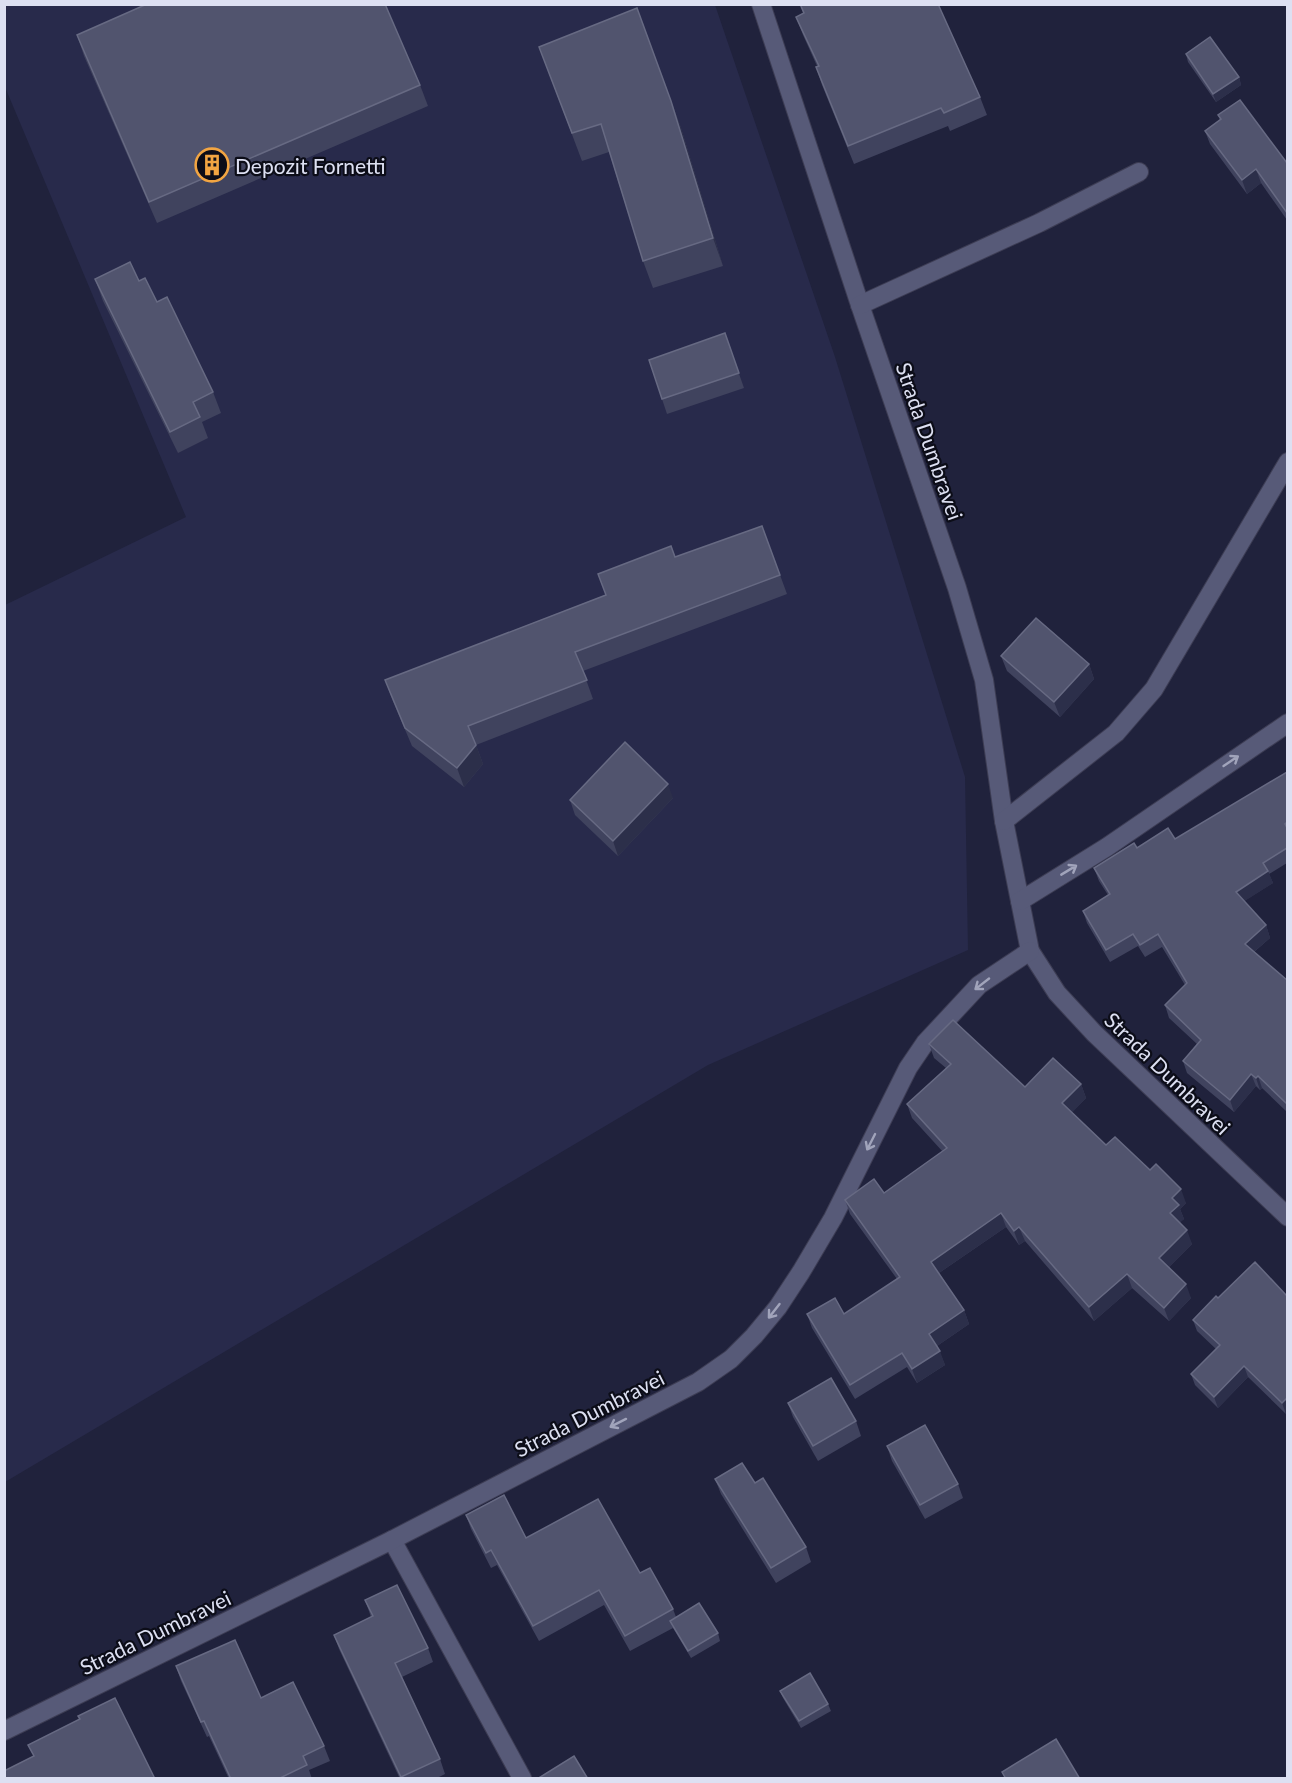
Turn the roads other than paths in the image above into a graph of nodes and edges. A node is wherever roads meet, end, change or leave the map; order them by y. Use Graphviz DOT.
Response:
graph roads {
  1 [pos="761,4"];
  2 [pos="1139,172"];
  3 [pos="860,305"];
  4 [pos="1287,462"];
  5 [pos="1287,723"];
  6 [pos="1004,821"];
  7 [pos="1020,901"];
  8 [pos="1030,951"];
  9 [pos="1287,1217"];
  10 [pos="392,1540"];
  11 [pos="4,1731"];
  12 [pos="522,1779"];
  1 -- 3 [label="street, Strada Dumbravei"];
  2 -- 3 [label="street"];
  3 -- 6 [label="street, Strada Dumbravei"];
  4 -- 6 [label="street"];
  7 -- 5 [label="street, one-way"];
  6 -- 7 [label="street, Strada Dumbravei"];
  7 -- 8 [label="street, Strada Dumbravei"];
  8 -- 9 [label="street, Strada Dumbravei"];
  8 -- 10 [label="street, Strada Dumbravei, one-way"];
  10 -- 11 [label="street, Strada Dumbravei"];
  10 -- 12 [label="street"];
}
